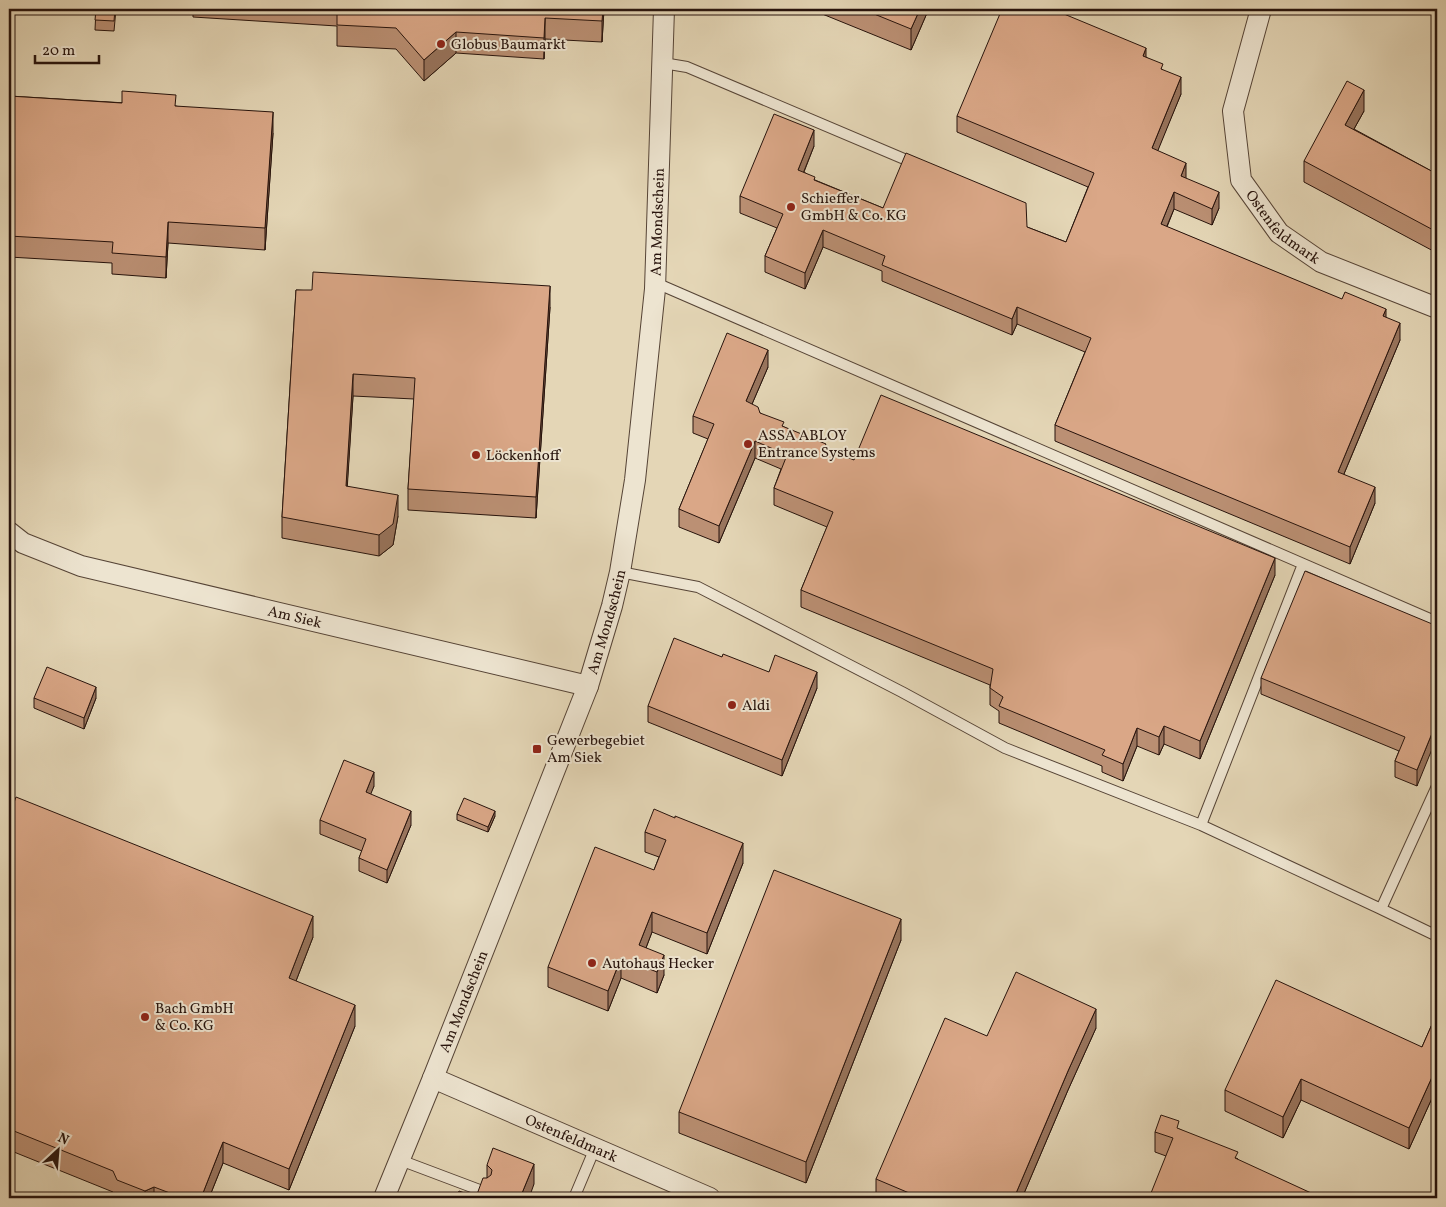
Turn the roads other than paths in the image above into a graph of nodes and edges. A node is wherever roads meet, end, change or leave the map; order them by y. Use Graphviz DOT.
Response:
graph roads {
  1 [pos="664,9"];
  2 [pos="1261,9"];
  3 [pos="662,63"];
  4 [pos="929,170"];
  5 [pos="656,283"];
  6 [pos="1437,308"];
  7 [pos="9,532"];
  8 [pos="1303,564"];
  9 [pos="620,572"];
  10 [pos="1437,622"];
  11 [pos="588,686"];
  12 [pos="1437,786"];
  13 [pos="1201,825"];
  14 [pos="1381,909"];
  15 [pos="1437,936"];
  16 [pos="433,1078"];
  17 [pos="595,1148"];
  18 [pos="400,1160"];
  19 [pos="485,1192"];
  20 [pos="384,1198"];
  21 [pos="574,1198"];
  22 [pos="710,1198"];
  1 -- 3 [label="street, Am Mondschein"];
  2 -- 6 [label="street, Ostenfeldmark"];
  3 -- 4 [label="lane"];
  3 -- 5 [label="street, Am Mondschein"];
  5 -- 8 [label="lane"];
  5 -- 9 [label="street, Am Mondschein"];
  7 -- 11 [label="street, Am Siek"];
  8 -- 10 [label="lane"];
  8 -- 13 [label="lane"];
  9 -- 11 [label="street, Am Mondschein"];
  9 -- 13 [label="lane"];
  11 -- 16 [label="street, Am Mondschein"];
  12 -- 14 [label="lane"];
  13 -- 14 [label="lane"];
  14 -- 15 [label="lane"];
  16 -- 17 [label="street, Ostenfeldmark"];
  16 -- 18 [label="street, Am Mondschein"];
  17 -- 21 [label="lane"];
  17 -- 22 [label="street, Ostenfeldmark"];
  18 -- 19 [label="lane"];
  18 -- 20 [label="street, Am Mondschein"];
}
